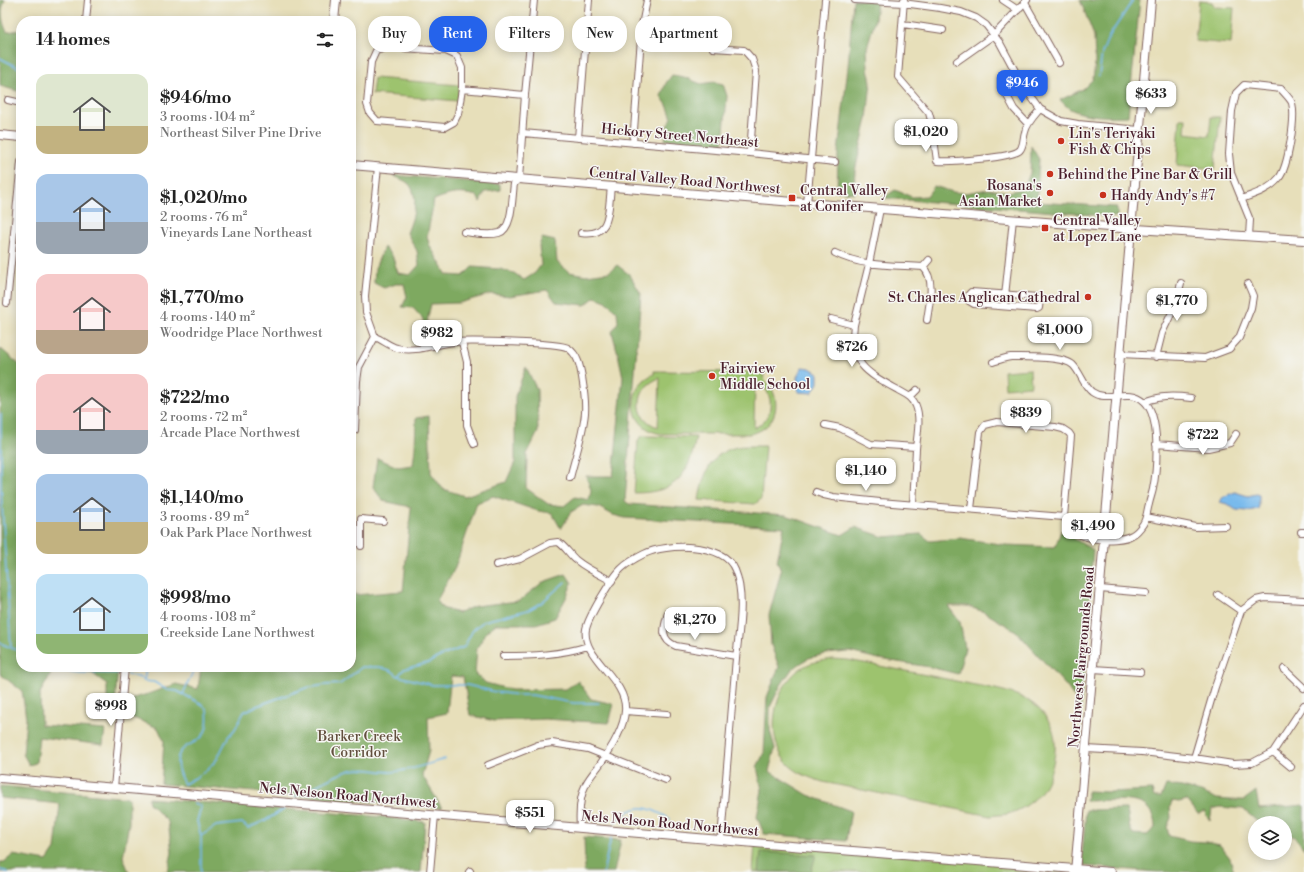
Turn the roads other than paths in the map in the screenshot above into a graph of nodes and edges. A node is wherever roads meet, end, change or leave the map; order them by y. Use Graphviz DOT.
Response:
graph roads {
  1 [pos="88,0"];
  2 [pos="336,0"];
  3 [pos="534,0"];
  4 [pos="589,0"];
  5 [pos="647,0"];
  6 [pos="825,0"];
  7 [pos="856,0"];
  8 [pos="1003,0"];
  9 [pos="1151,0"];
  10 [pos="904,1"];
  11 [pos="1026,1"];
  12 [pos="1018,10"];
  13 [pos="86,16"];
  14 [pos="334,16"];
  15 [pos="902,24"];
  16 [pos="943,30"];
  17 [pos="994,35"];
  18 [pos="732,49"];
  19 [pos="957,61"];
  20 [pos="1059,63"];
  21 [pos="462,89"];
  22 [pos="1005,92"];
  23 [pos="525,94"];
  24 [pos="8,100"];
  25 [pos="16,102"];
  26 [pos="1040,109"];
  27 [pos="1028,124"];
  28 [pos="1140,130"];
  29 [pos="523,132"];
  30 [pos="0,135"];
  31 [pos="16,137"];
  32 [pos="578,138"];
  33 [pos="633,142"];
  34 [pos="750,153"];
  35 [pos="812,158"];
  36 [pos="835,162"];
  37 [pos="356,165"];
  38 [pos="378,167"];
  39 [pos="519,179"];
  40 [pos="610,187"];
  41 [pos="1241,199"];
  42 [pos="807,204"];
  43 [pos="880,209"];
  44 [pos="16,212"];
  45 [pos="1013,219"];
  46 [pos="1131,229"];
  47 [pos="464,232"];
  48 [pos="581,233"];
  49 [pos="1249,236"];
  50 [pos="1304,240"];
  51 [pos="835,253"];
  52 [pos="929,260"];
  53 [pos="869,264"];
  54 [pos="923,267"];
  55 [pos="1181,283"];
  56 [pos="1248,284"];
  57 [pos="1005,294"];
  58 [pos="7,303"];
  59 [pos="1004,306"];
  60 [pos="831,319"];
  61 [pos="927,320"];
  62 [pos="854,325"];
  63 [pos="375,337"];
  64 [pos="462,342"];
  65 [pos="1120,354"];
  66 [pos="1156,356"];
  67 [pos="993,362"];
  68 [pos="356,381"];
  69 [pos="917,390"];
  70 [pos="1116,395"];
  71 [pos="910,397"];
  72 [pos="1191,398"];
  73 [pos="1145,402"];
  74 [pos="825,425"];
  75 [pos="1236,434"];
  76 [pos="474,444"];
  77 [pos="1156,444"];
  78 [pos="916,447"];
  79 [pos="570,478"];
  80 [pos="816,492"];
  81 [pos="912,504"];
  82 [pos="972,509"];
  83 [pos="1064,517"];
  84 [pos="1146,517"];
  85 [pos="383,521"];
  86 [pos="1226,526"];
  87 [pos="1104,540"];
  88 [pos="361,546"];
  89 [pos="496,565"];
  90 [pos="612,582"];
  91 [pos="1100,589"];
  92 [pos="1146,593"];
  93 [pos="1218,595"];
  94 [pos="1304,600"];
  95 [pos="1241,611"];
  96 [pos="668,612"];
  97 [pos="588,646"];
  98 [pos="502,656"];
  99 [pos="736,656"];
  100 [pos="1284,669"];
  101 [pos="1093,670"];
  102 [pos="125,672"];
  103 [pos="1140,672"];
  104 [pos="1304,688"];
  105 [pos="1304,705"];
  106 [pos="625,711"];
  107 [pos="667,714"];
  108 [pos="1086,749"];
  109 [pos="1273,752"];
  110 [pos="605,757"];
  111 [pos="1194,758"];
  112 [pos="488,765"];
  113 [pos="1291,767"];
  114 [pos="0,778"];
  115 [pos="666,780"];
  116 [pos="114,788"];
  117 [pos="435,815"];
  118 [pos="580,828"];
  119 [pos="721,840"];
  120 [pos="1076,870"];
  121 [pos="430,872"];
  122 [pos="1111,872"];
  1 -- 13 [label="street"];
  2 -- 14 [label="main road"];
  3 -- 23 [label="street"];
  4 -- 32 [label="street"];
  5 -- 33 [label="street"];
  6 -- 35 [label="street"];
  7 -- 10 [label="street"];
  8 -- 12 [label="street"];
  9 -- 28 [label="main road, Northwest Fairgrounds Road"];
  10 -- 15 [label="street"];
  10 -- 17 [label="street"];
  11 -- 12 [label="street"];
  11 -- 20 [label="street"];
  12 -- 17 [label="street"];
  15 -- 16 [label="street"];
  15 -- 27 [label="street"];
  17 -- 19 [label="street"];
  17 -- 26 [label="street"];
  18 -- 34 [label="street"];
  21 -- 21 [label="street"];
  21 -- 23 [label="street"];
  22 -- 27 [label="street"];
  23 -- 29 [label="street"];
  24 -- 25 [label="street"];
  26 -- 27 [label="street"];
  26 -- 28 [label="street"];
  28 -- 46 [label="main road, Northwest Fairgrounds Road"];
  29 -- 32 [label="street, Hickory Street Northeast"];
  29 -- 39 [label="street"];
  30 -- 31 [label="main road"];
  32 -- 33 [label="street, Hickory Street Northeast"];
  33 -- 34 [label="street, Hickory Street Northeast"];
  34 -- 35 [label="street, Hickory Street Northeast"];
  35 -- 36 [label="street, Hickory Street Northeast"];
  35 -- 42 [label="street"];
  37 -- 38 [label="main road, Central Valley Road Northwest"];
  38 -- 39 [label="main road, Central Valley Road Northwest"];
  38 -- 63 [label="street"];
  39 -- 40 [label="main road, Central Valley Road Northwest"];
  39 -- 47 [label="street"];
  40 -- 42 [label="main road, Central Valley Road Northwest"];
  40 -- 48 [label="street"];
  41 -- 41 [label="street"];
  41 -- 49 [label="street"];
  42 -- 43 [label="main road, Central Valley Road Northwest"];
  43 -- 45 [label="main road, Central Valley Road Northwest"];
  43 -- 53 [label="street"];
  44 -- 58 [label="street"];
  45 -- 46 [label="main road, Central Valley Road Northwest"];
  45 -- 57 [label="street"];
  46 -- 49 [label="main road, Central Valley Road Northwest"];
  46 -- 65 [label="main road, Northwest Fairgrounds Road"];
  49 -- 50 [label="main road, Central Valley Road Northwest"];
  51 -- 53 [label="street"];
  52 -- 54 [label="street"];
  53 -- 54 [label="street"];
  53 -- 62 [label="street"];
  54 -- 61 [label="street"];
  55 -- 66 [label="street"];
  56 -- 66 [label="street"];
  57 -- 59 [label="street"];
  57 -- 59 [label="street"];
  57 -- 59 [label="street"];
  60 -- 62 [label="street"];
  62 -- 71 [label="street"];
  63 -- 64 [label="street"];
  63 -- 68 [label="street"];
  64 -- 76 [label="street"];
  64 -- 79 [label="street"];
  65 -- 66 [label="street"];
  65 -- 70 [label="main road, Northwest Fairgrounds Road"];
  67 -- 70 [label="street"];
  69 -- 71 [label="street"];
  70 -- 73 [label="street"];
  70 -- 87 [label="main road, Northwest Fairgrounds Road"];
  71 -- 78 [label="street"];
  72 -- 73 [label="street"];
  73 -- 77 [label="street"];
  74 -- 78 [label="street"];
  75 -- 77 [label="street"];
  77 -- 84 [label="street"];
  78 -- 81 [label="street"];
  80 -- 81 [label="street"];
  81 -- 82 [label="street"];
  82 -- 83 [label="street"];
  82 -- 83 [label="street"];
  83 -- 87 [label="street"];
  84 -- 86 [label="street"];
  84 -- 87 [label="street"];
  85 -- 88 [label="street"];
  87 -- 91 [label="main road, Northwest Fairgrounds Road"];
  89 -- 90 [label="street"];
  90 -- 97 [label="street"];
  90 -- 99 [label="street"];
  91 -- 92 [label="street"];
  91 -- 101 [label="main road, Northwest Fairgrounds Road"];
  93 -- 95 [label="street"];
  94 -- 95 [label="street"];
  95 -- 111 [label="street"];
  96 -- 99 [label="street"];
  97 -- 98 [label="street"];
  97 -- 106 [label="street"];
  99 -- 119 [label="street"];
  100 -- 104 [label="street"];
  101 -- 103 [label="street"];
  101 -- 108 [label="main road, Northwest Fairgrounds Road"];
  102 -- 116 [label="street"];
  105 -- 109 [label="street"];
  106 -- 107 [label="street"];
  106 -- 110 [label="street"];
  108 -- 111 [label="street"];
  108 -- 120 [label="main road, Northwest Fairgrounds Road"];
  109 -- 111 [label="street"];
  109 -- 113 [label="street"];
  110 -- 112 [label="street"];
  110 -- 115 [label="street"];
  110 -- 118 [label="street"];
  114 -- 116 [label="main road, Nels Nelson Road Northwest"];
  116 -- 117 [label="main road, Nels Nelson Road Northwest"];
  117 -- 118 [label="main road, Nels Nelson Road Northwest"];
  117 -- 121 [label="street"];
  118 -- 119 [label="main road, Nels Nelson Road Northwest"];
  119 -- 120 [label="main road, Nels Nelson Road Northwest"];
  120 -- 122 [label="main road, Nels Nelson Road Northwest"];
}
